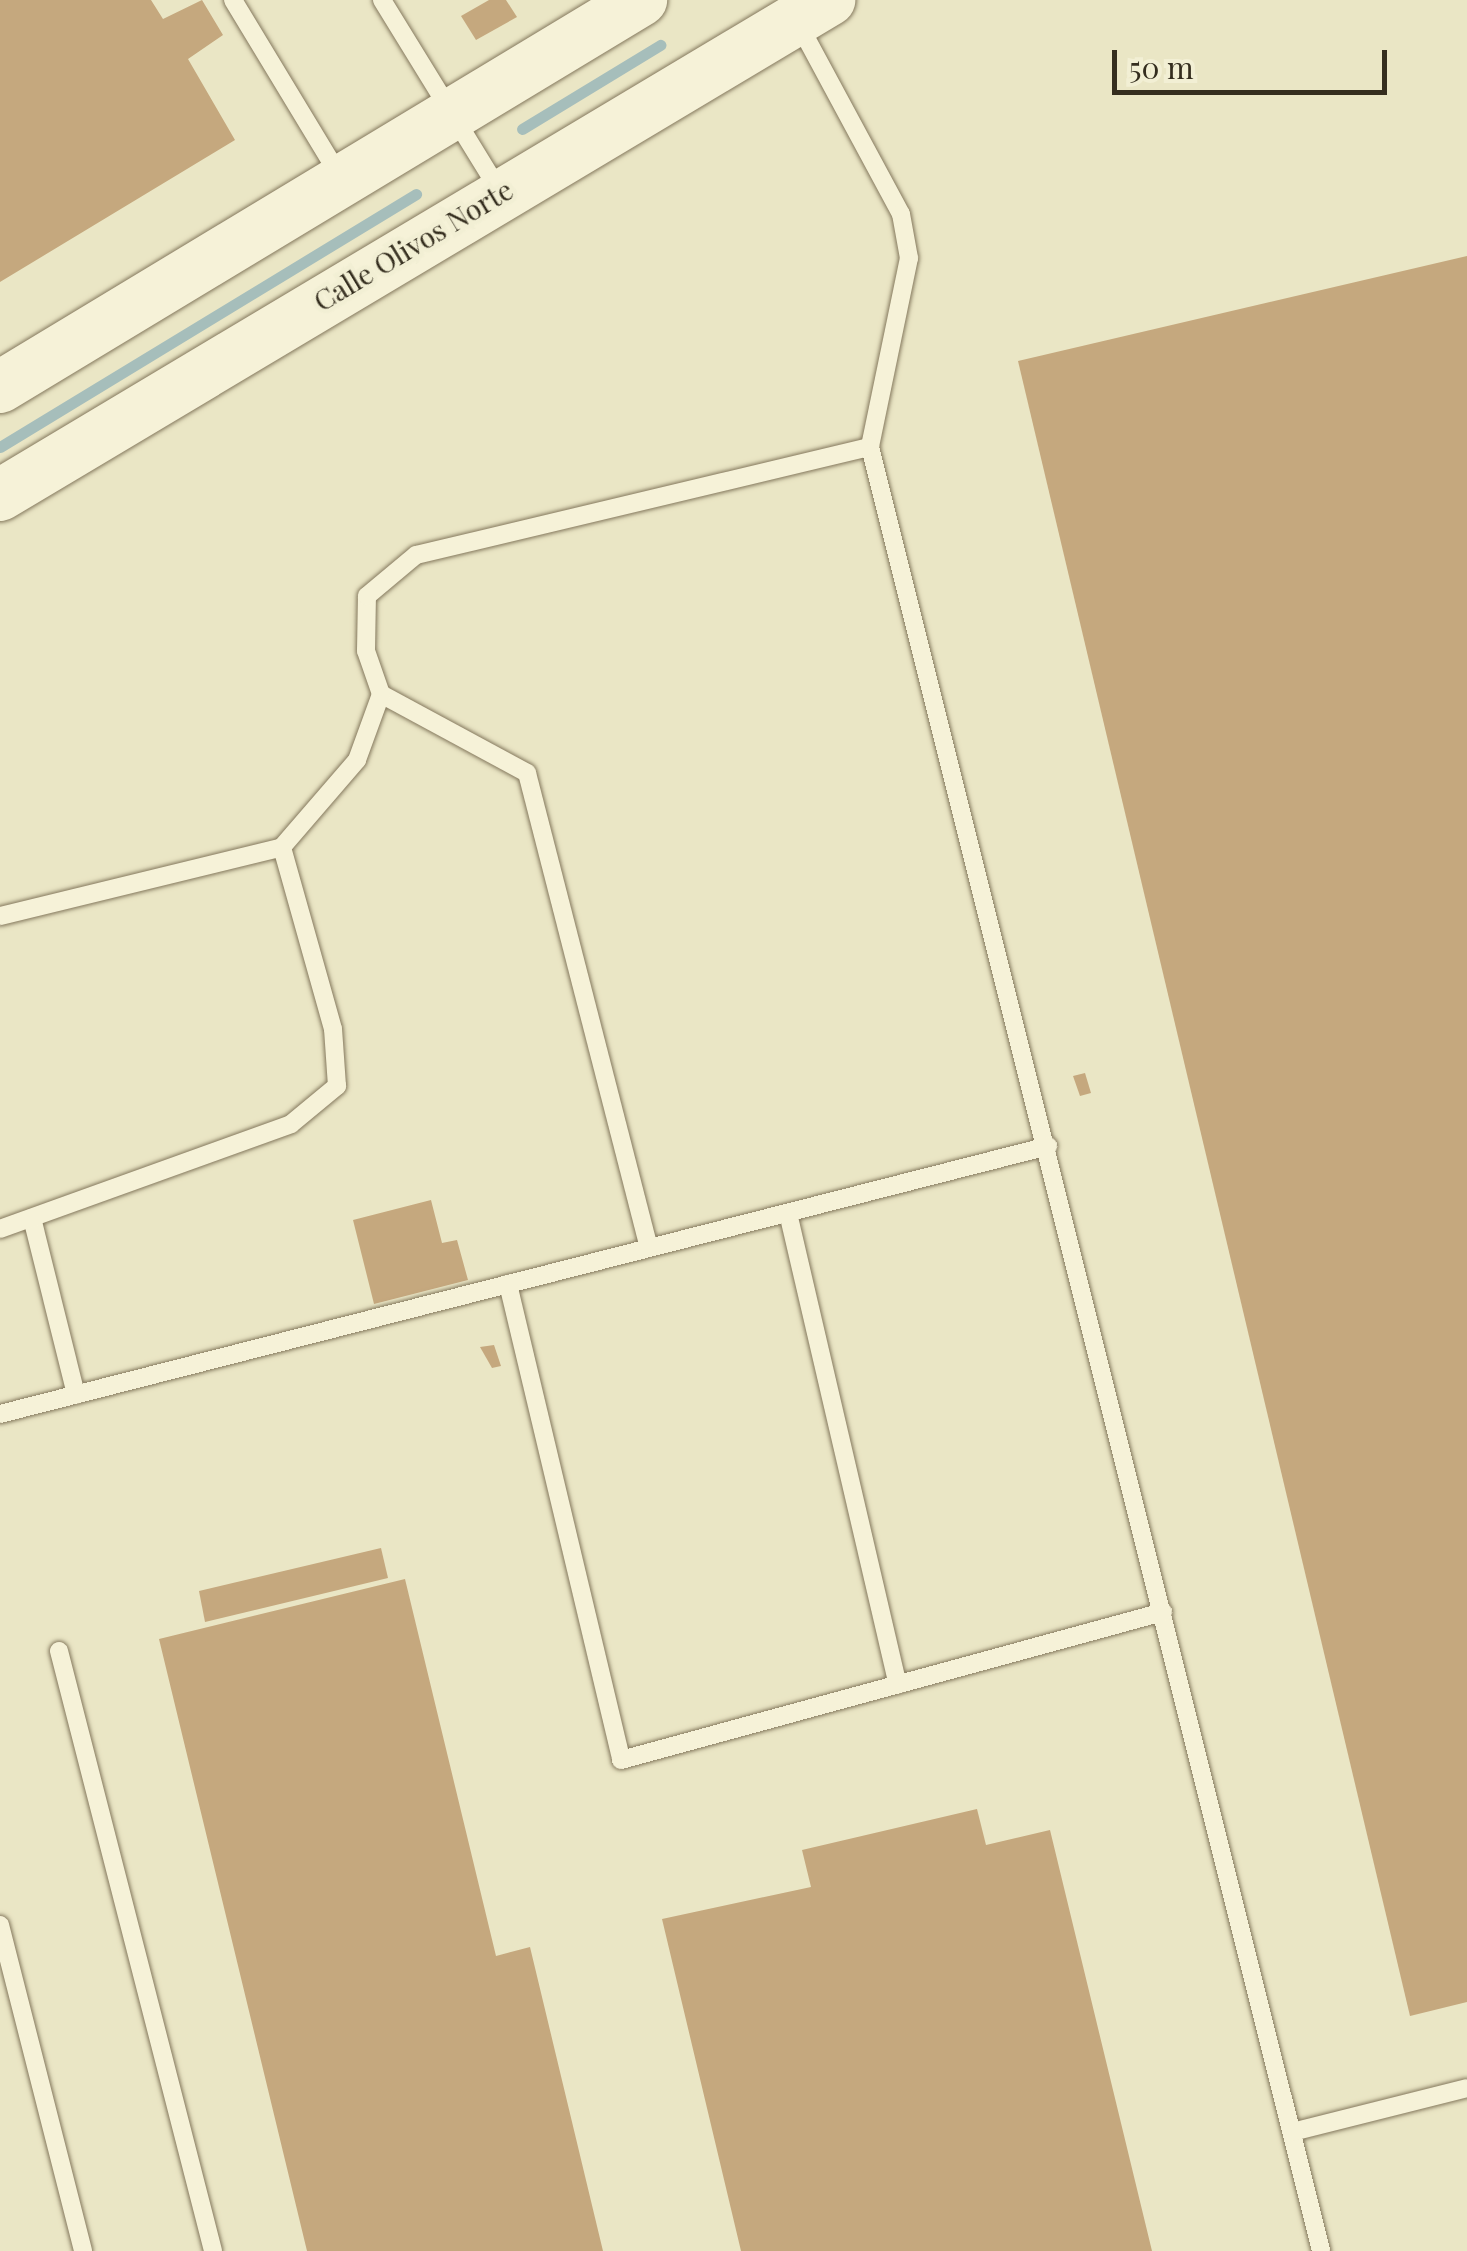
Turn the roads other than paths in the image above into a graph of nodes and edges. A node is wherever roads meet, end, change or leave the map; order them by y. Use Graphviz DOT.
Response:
graph roads {
  1 [pos="233,0"];
  2 [pos="382,0"];
  3 [pos="640,0"];
  4 [pos="803,6"];
  5 [pos="454,114"];
  6 [pos="342,181"];
  7 [pos="500,193"];
  8 [pos="0,387"];
  9 [pos="870,447"];
  10 [pos="0,495"];
  11 [pos="381,694"];
  12 [pos="282,847"];
  13 [pos="0,916"];
  14 [pos="1048,1146"];
  15 [pos="788,1212"];
  16 [pos="32,1218"];
  17 [pos="0,1230"];
  18 [pos="649,1248"];
  19 [pos="508,1284"];
  20 [pos="76,1394"];
  21 [pos="0,1414"];
  22 [pos="1164,1612"];
  23 [pos="59,1651"];
  24 [pos="898,1684"];
  25 [pos="0,1925"];
  26 [pos="1467,2088"];
  27 [pos="1292,2132"];
  28 [pos="83,2251"];
  29 [pos="213,2251"];
  30 [pos="1321,2251"];
  1 -- 6 [label="lane"];
  2 -- 5 [label="lane"];
  3 -- 5 [label="main road"];
  4 -- 7 [label="main road, Calle Olivos Norte"];
  4 -- 9 [label="lane"];
  5 -- 6 [label="main road"];
  5 -- 7 [label="lane"];
  6 -- 8 [label="main road"];
  7 -- 10 [label="main road, Calle Olivos Norte"];
  9 -- 11 [label="lane"];
  9 -- 14 [label="lane"];
  11 -- 12 [label="lane"];
  11 -- 18 [label="lane"];
  12 -- 13 [label="lane"];
  12 -- 16 [label="lane"];
  14 -- 15 [label="lane"];
  14 -- 22 [label="lane"];
  15 -- 18 [label="lane"];
  15 -- 24 [label="lane"];
  16 -- 17 [label="lane"];
  16 -- 20 [label="lane"];
  18 -- 19 [label="lane"];
  19 -- 20 [label="lane"];
  19 -- 24 [label="lane"];
  20 -- 21 [label="lane"];
  22 -- 24 [label="lane"];
  22 -- 27 [label="lane"];
  23 -- 29 [label="lane"];
  25 -- 28 [label="lane"];
  26 -- 27 [label="lane"];
  27 -- 30 [label="lane"];
}
